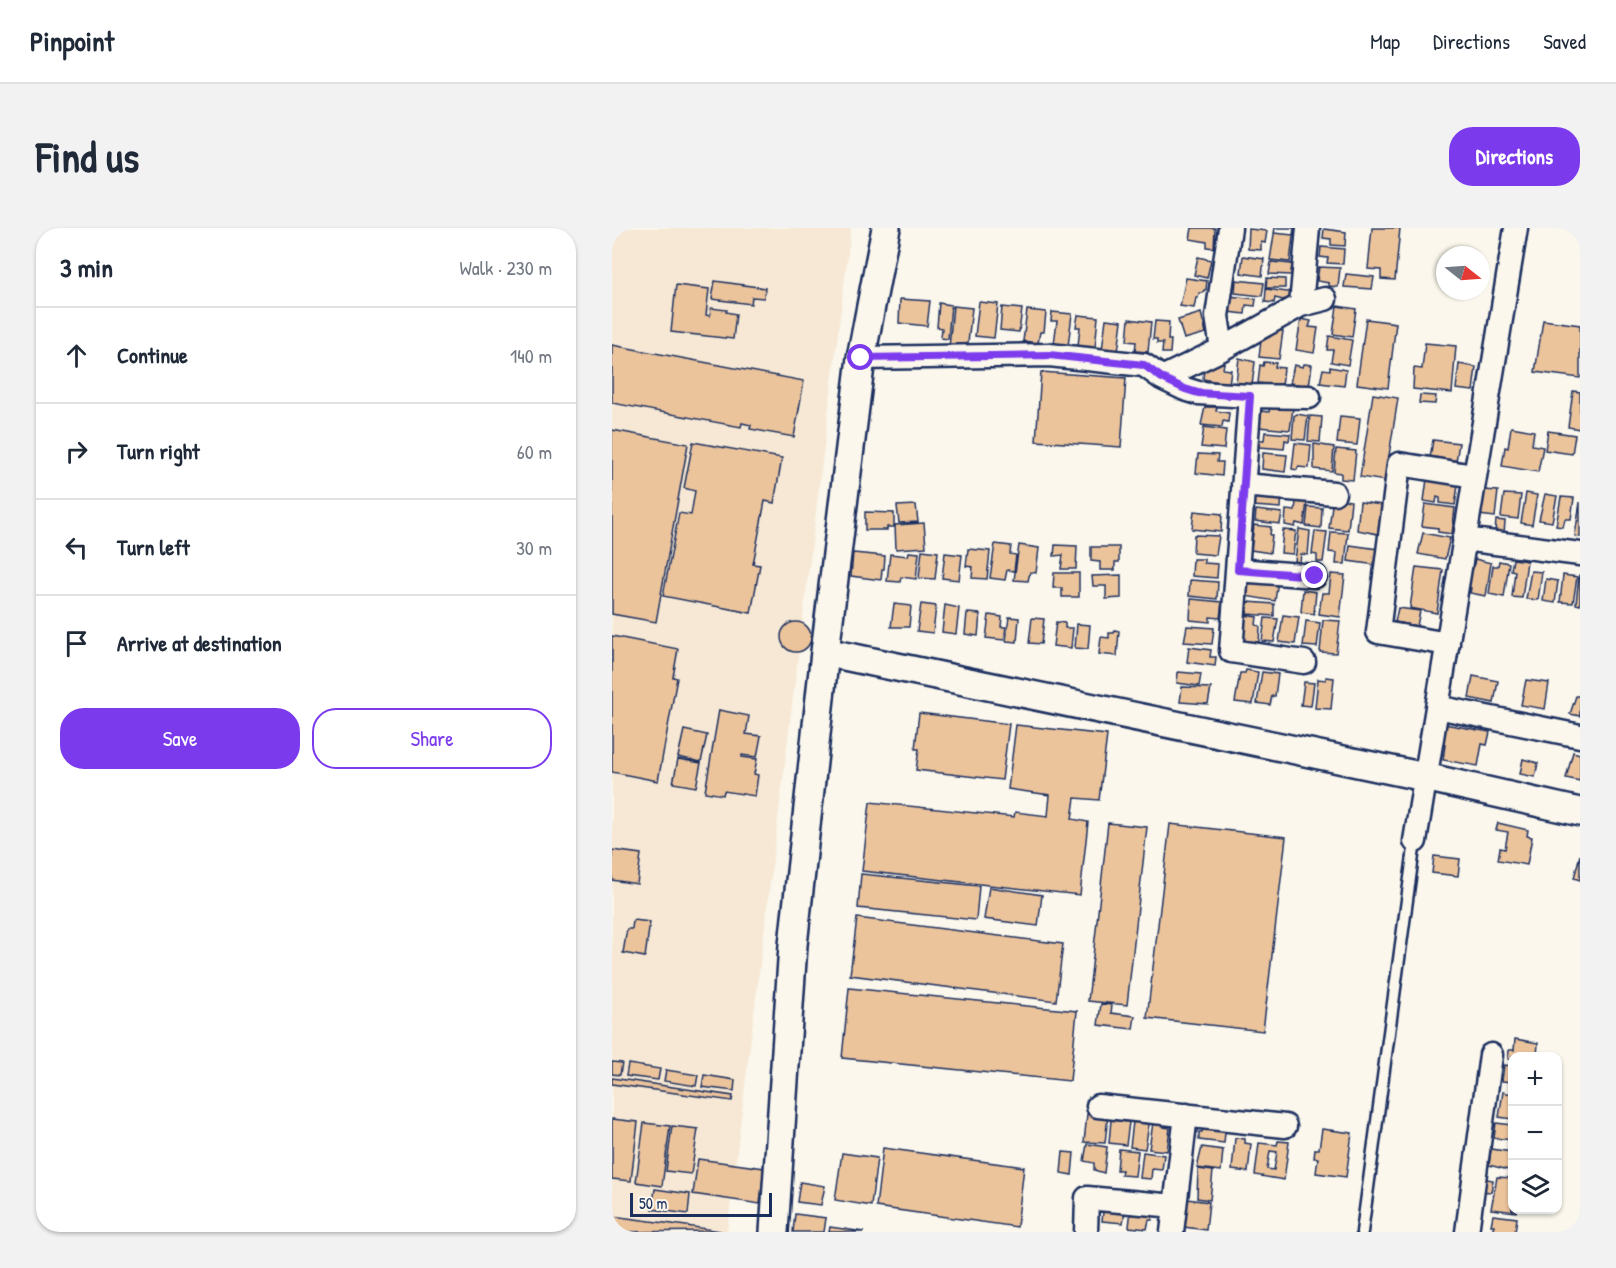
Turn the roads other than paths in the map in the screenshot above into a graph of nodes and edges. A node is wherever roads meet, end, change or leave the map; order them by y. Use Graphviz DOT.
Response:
graph roads {
  1 [pos="886,228"];
  2 [pos="1230,228"];
  3 [pos="1308,228"];
  4 [pos="1516,228"];
  5 [pos="1325,299"];
  6 [pos="1301,305"];
  7 [pos="1222,349"];
  8 [pos="861,358"];
  9 [pos="1162,378"];
  10 [pos="1250,396"];
  11 [pos="1309,397"];
  12 [pos="1474,476"];
  13 [pos="1244,485"];
  14 [pos="1334,493"];
  15 [pos="1464,539"];
  16 [pos="1580,554"];
  17 [pos="1238,570"];
  18 [pos="1315,576"];
  19 [pos="1448,644"];
  20 [pos="825,652"];
  21 [pos="1304,663"];
  22 [pos="1437,707"];
  23 [pos="1580,736"];
  24 [pos="1425,777"];
  25 [pos="1580,812"];
  26 [pos="1415,841"];
  27 [pos="1491,1055"];
  28 [pos="1098,1106"];
  29 [pos="1186,1115"];
  30 [pos="1285,1125"];
  31 [pos="1175,1206"];
  32 [pos="774,1232"];
  33 [pos="1086,1232"];
  34 [pos="1172,1232"];
  35 [pos="1362,1232"];
  36 [pos="1467,1232"];
  1 -- 8 [label="street"];
  2 -- 7 [label="street"];
  3 -- 6 [label="street"];
  4 -- 12 [label="street"];
  5 -- 6 [label="street"];
  6 -- 7 [label="street"];
  7 -- 9 [label="street"];
  8 -- 9 [label="street"];
  8 -- 20 [label="street"];
  9 -- 10 [label="street"];
  10 -- 11 [label="street"];
  10 -- 13 [label="street"];
  12 -- 15 [label="street"];
  12 -- 19 [label="street"];
  13 -- 14 [label="street"];
  13 -- 17 [label="street"];
  15 -- 16 [label="street"];
  15 -- 19 [label="street"];
  17 -- 18 [label="street"];
  17 -- 21 [label="street"];
  19 -- 22 [label="street"];
  20 -- 24 [label="street"];
  20 -- 32 [label="street"];
  22 -- 23 [label="street"];
  22 -- 24 [label="street"];
  24 -- 25 [label="street"];
  24 -- 26 [label="street"];
  26 -- 35 [label="lane"];
  27 -- 36 [label="street"];
  28 -- 29 [label="street"];
  29 -- 30 [label="street"];
  29 -- 31 [label="street"];
  31 -- 33 [label="street"];
  31 -- 34 [label="street"];
}
